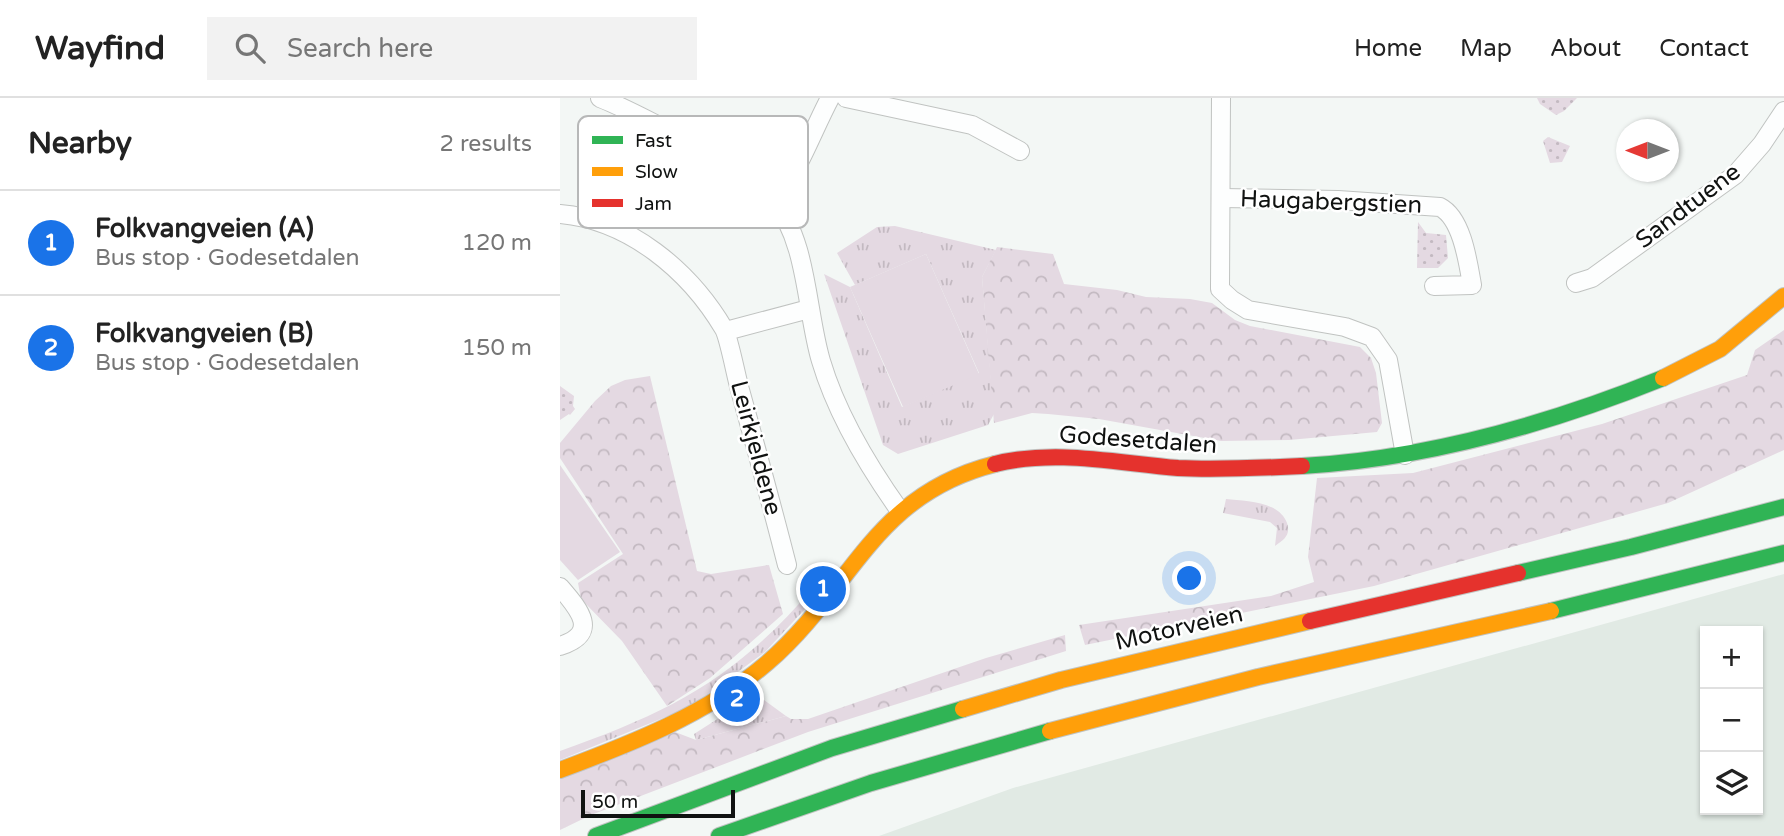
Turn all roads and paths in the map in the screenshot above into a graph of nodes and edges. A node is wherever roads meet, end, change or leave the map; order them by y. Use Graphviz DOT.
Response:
graph roads {
  1 [pos="600,98"];
  2 [pos="830,98"];
  3 [pos="846,98"];
  4 [pos="1221,98"];
  5 [pos="1784,111"];
  6 [pos="636,116"];
  7 [pos="808,141"];
  8 [pos="1020,150"];
  9 [pos="1221,198"];
  10 [pos="560,214"];
  11 [pos="578,217"];
  12 [pos="614,228"];
  13 [pos="789,228"];
  14 [pos="1576,283"];
  15 [pos="1434,286"];
  16 [pos="1784,296"];
  17 [pos="808,309"];
  18 [pos="726,331"];
  19 [pos="1405,455"];
  20 [pos="1784,507"];
  21 [pos="900,511"];
  22 [pos="1784,554"];
  23 [pos="787,565"];
  24 [pos="560,587"];
  25 [pos="560,646"];
  26 [pos="560,770"];
  27 [pos="596,836"];
  28 [pos="719,836"];
  1 -- 6 [label="street"];
  2 -- 7 [label="street"];
  3 -- 8 [label="street"];
  4 -- 9 [label="street"];
  5 -- 14 [label="street, Sandtuene"];
  9 -- 15 [label="street, Haugabergstien"];
  9 -- 19 [label="street"];
  10 -- 11 [label="street, Leirkjeldene"];
  12 -- 18 [label="street, Leirkjeldene"];
  13 -- 17 [label="street"];
  16 -- 19 [label="main road, Godesetdalen"];
  17 -- 18 [label="street"];
  17 -- 21 [label="street"];
  18 -- 23 [label="street, Leirkjeldene"];
  19 -- 21 [label="main road, Godesetdalen"];
  20 -- 27 [label="main road, Motorveien"];
  21 -- 26 [label="main road, Godesetdalen"];
  22 -- 28 [label="main road"];
  24 -- 25 [label="street"];
}
